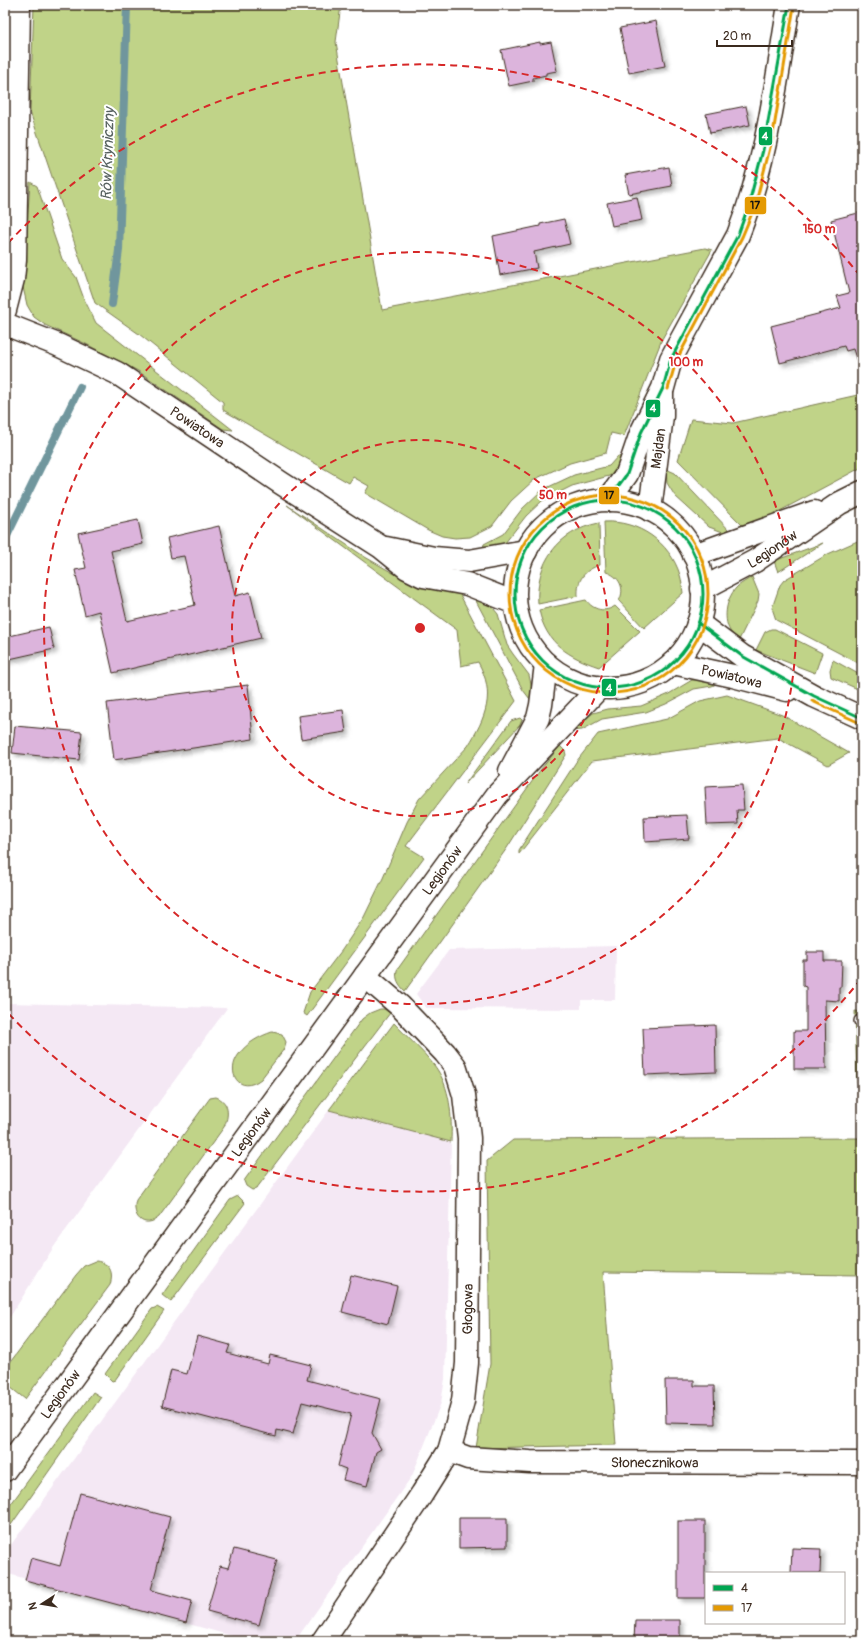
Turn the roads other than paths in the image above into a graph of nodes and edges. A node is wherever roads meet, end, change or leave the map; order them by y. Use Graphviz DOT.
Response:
graph roads {
  1 [pos="19,5"];
  2 [pos="789,5"];
  3 [pos="5,310"];
  4 [pos="5,324"];
  5 [pos="662,388"];
  6 [pos="862,492"];
  7 [pos="608,500"];
  8 [pos="840,503"];
  9 [pos="650,510"];
  10 [pos="381,547"];
  11 [pos="526,550"];
  12 [pos="694,555"];
  13 [pos="702,589"];
  14 [pos="515,603"];
  15 [pos="698,623"];
  16 [pos="673,663"];
  17 [pos="546,664"];
  18 [pos="599,688"];
  19 [pos="814,696"];
  20 [pos="862,718"];
  21 [pos="498,795"];
  22 [pos="365,976"];
  23 [pos="449,1451"];
  24 [pos="862,1463"];
  25 [pos="5,1470"];
  26 [pos="323,1641"];
  1 -- 3 [label="main road"];
  2 -- 5 [label="main road, Majdan"];
  4 -- 10 [label="main road, Powiatowa"];
  5 -- 7 [label="main road, Majdan"];
  5 -- 9 [label="main road, Majdan"];
  6 -- 8 [label="main road, Legionów"];
  7 -- 9 [label="main road"];
  7 -- 11 [label="main road"];
  8 -- 12 [label="main road, Legionów"];
  8 -- 13 [label="main road, Legionów"];
  9 -- 12 [label="main road"];
  10 -- 11 [label="main road, Powiatowa"];
  10 -- 14 [label="main road, Powiatowa"];
  11 -- 14 [label="main road"];
  12 -- 13 [label="main road"];
  13 -- 15 [label="main road"];
  14 -- 17 [label="main road"];
  15 -- 16 [label="main road"];
  15 -- 19 [label="main road, Powiatowa"];
  16 -- 18 [label="main road"];
  16 -- 19 [label="main road, Powiatowa"];
  17 -- 18 [label="main road"];
  17 -- 21 [label="main road, Legionów"];
  18 -- 21 [label="main road, Legionów"];
  19 -- 20 [label="main road, Powiatowa"];
  21 -- 22 [label="main road, Legionów"];
  22 -- 23 [label="main road, Głogowa"];
  22 -- 25 [label="main road, Legionów"];
  23 -- 24 [label="main road, Słonecznikowa"];
  23 -- 26 [label="main road, Głogowa"];
}
